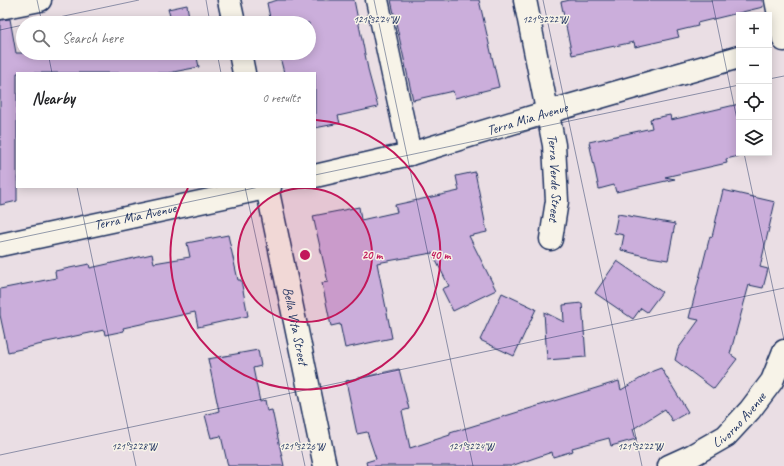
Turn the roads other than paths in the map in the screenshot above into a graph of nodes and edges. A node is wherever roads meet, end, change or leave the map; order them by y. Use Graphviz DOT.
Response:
graph roads {
  1 [pos="40,0"];
  2 [pos="229,0"];
  3 [pos="377,0"];
  4 [pos="525,0"];
  5 [pos="776,0"];
  6 [pos="0,8"];
  7 [pos="232,16"];
  8 [pos="784,40"];
  9 [pos="784,44"];
  10 [pos="772,48"];
  11 [pos="736,58"];
  12 [pos="241,60"];
  13 [pos="244,72"];
  14 [pos="548,112"];
  15 [pos="410,154"];
  16 [pos="316,176"];
  17 [pos="263,188"];
  18 [pos="268,188"];
  19 [pos="551,239"];
  20 [pos="0,245"];
  21 [pos="784,351"];
  22 [pos="325,466"];
  23 [pos="669,466"];
  1 -- 6 [label="street"];
  2 -- 7 [label="street"];
  3 -- 15 [label="street"];
  4 -- 14 [label="street, Terra Verde Street"];
  5 -- 8 [label="street"];
  9 -- 10 [label="street"];
  11 -- 14 [label="street, Terra Mia Avenue"];
  12 -- 13 [label="street"];
  14 -- 15 [label="street, Terra Mia Avenue"];
  14 -- 19 [label="street, Terra Verde Street"];
  15 -- 16 [label="street, Terra Mia Avenue"];
  17 -- 20 [label="street, Terra Mia Avenue"];
  18 -- 22 [label="street, Bella Vita Street"];
  21 -- 23 [label="street, Livorno Avenue"];
}
